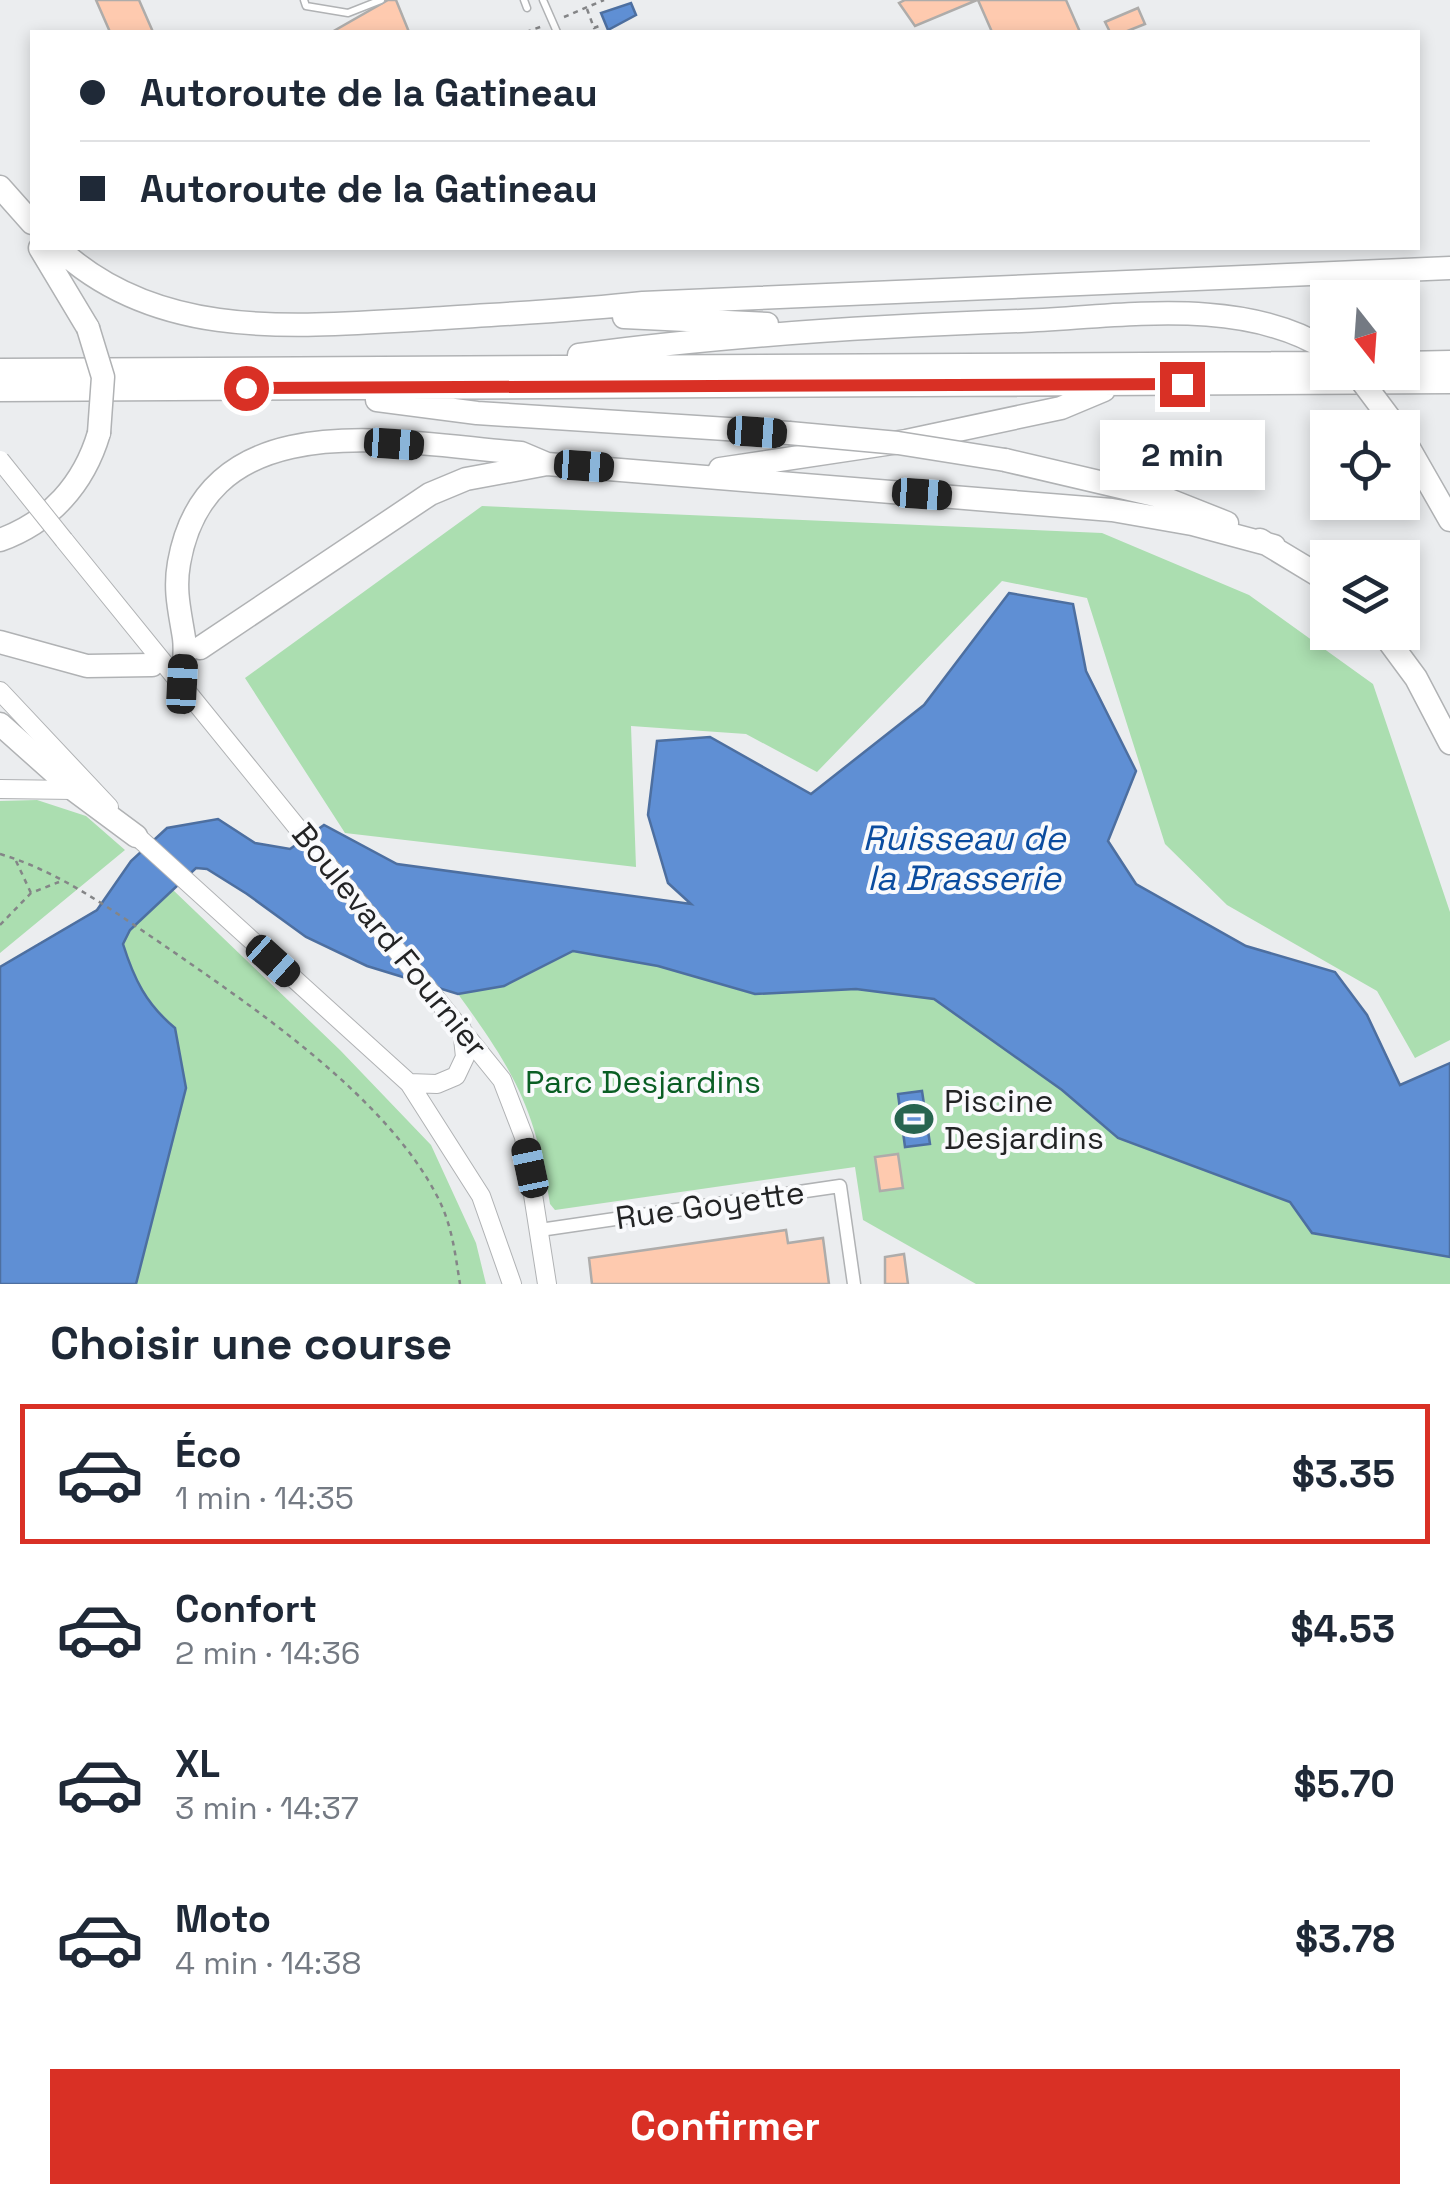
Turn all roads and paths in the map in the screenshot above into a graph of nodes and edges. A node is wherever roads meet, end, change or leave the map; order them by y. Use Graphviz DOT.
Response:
graph roads {
  1 [pos="304,0"];
  2 [pos="381,0"];
  3 [pos="543,0"];
  4 [pos="604,0"];
  5 [pos="586,8"];
  6 [pos="552,22"];
  7 [pos="599,26"];
  8 [pos="531,30"];
  9 [pos="555,30"];
  10 [pos="8,196"];
  11 [pos="30,221"];
  12 [pos="30,231"];
  13 [pos="41,250"];
  14 [pos="60,250"];
  15 [pos="1450,268"];
  16 [pos="551,313"];
  17 [pos="835,328"];
  18 [pos="1310,341"];
  19 [pos="1420,362"];
  20 [pos="1450,362"];
  21 [pos="1310,363"];
  22 [pos="490,367"];
  23 [pos="0,370"];
  24 [pos="1450,382"];
  25 [pos="1117,384"];
  26 [pos="284,388"];
  27 [pos="0,390"];
  28 [pos="0,460"];
  29 [pos="547,464"];
  30 [pos="1420,468"];
  31 [pos="692,473"];
  32 [pos="1450,520"];
  33 [pos="0,540"];
  34 [pos="1274,546"];
  35 [pos="1310,569"];
  36 [pos="0,642"];
  37 [pos="200,648"];
  38 [pos="1395,650"];
  39 [pos="152,665"];
  40 [pos="182,684"];
  41 [pos="0,691"];
  42 [pos="0,724"];
  43 [pos="1450,743"];
  44 [pos="0,790"];
  45 [pos="74,790"];
  46 [pos="136,836"];
  47 [pos="0,854"];
  48 [pos="16,859"];
  49 [pos="61,881"];
  50 [pos="30,893"];
  51 [pos="0,925"];
  52 [pos="461,1025"];
  53 [pos="409,1083"];
  54 [pos="540,1230"];
  55 [pos="460,1284"];
  56 [pos="512,1284"];
  57 [pos="547,1284"];
  58 [pos="854,1284"];
  1 -- 2 [label="lane"];
  3 -- 6 [label="lane"];
  4 -- 5 [label="path"];
  5 -- 6 [label="path"];
  5 -- 7 [label="path"];
  6 -- 8 [label="path"];
  6 -- 9 [label="lane"];
  10 -- 11 [label="highway"];
  10 -- 12 [label="highway"];
  13 -- 33 [label="highway, bridge"];
  14 -- 16 [label="highway"];
  15 -- 16 [label="highway"];
  16 -- 17 [label="highway"];
  17 -- 18 [label="highway"];
  17 -- 22 [label="highway"];
  19 -- 20 [label="highway"];
  21 -- 22 [label="highway"];
  22 -- 23 [label="highway"];
  24 -- 25 [label="highway"];
  25 -- 26 [label="highway"];
  25 -- 31 [label="highway"];
  26 -- 27 [label="highway"];
  26 -- 34 [label="highway, bridge"];
  28 -- 40 [label="main road, Boulevard Fournier, bridge"];
  29 -- 31 [label="highway"];
  29 -- 37 [label="highway"];
  29 -- 40 [label="highway"];
  30 -- 32 [label="highway"];
  31 -- 34 [label="highway"];
  34 -- 35 [label="highway"];
  36 -- 39 [label="highway"];
  38 -- 43 [label="highway"];
  40 -- 52 [label="main road, Boulevard Fournier"];
  41 -- 46 [label="main road"];
  42 -- 45 [label="highway"];
  44 -- 45 [label="main road"];
  45 -- 46 [label="highway"];
  46 -- 53 [label="main road"];
  47 -- 48 [label="path"];
  48 -- 49 [label="path"];
  48 -- 50 [label="path"];
  49 -- 50 [label="path"];
  49 -- 55 [label="path"];
  50 -- 51 [label="path"];
  52 -- 53 [label="main road"];
  52 -- 54 [label="main road, Boulevard Fournier"];
  53 -- 56 [label="main road"];
  54 -- 57 [label="main road, Boulevard Fournier"];
  54 -- 58 [label="street, Rue Goyette"];
}
